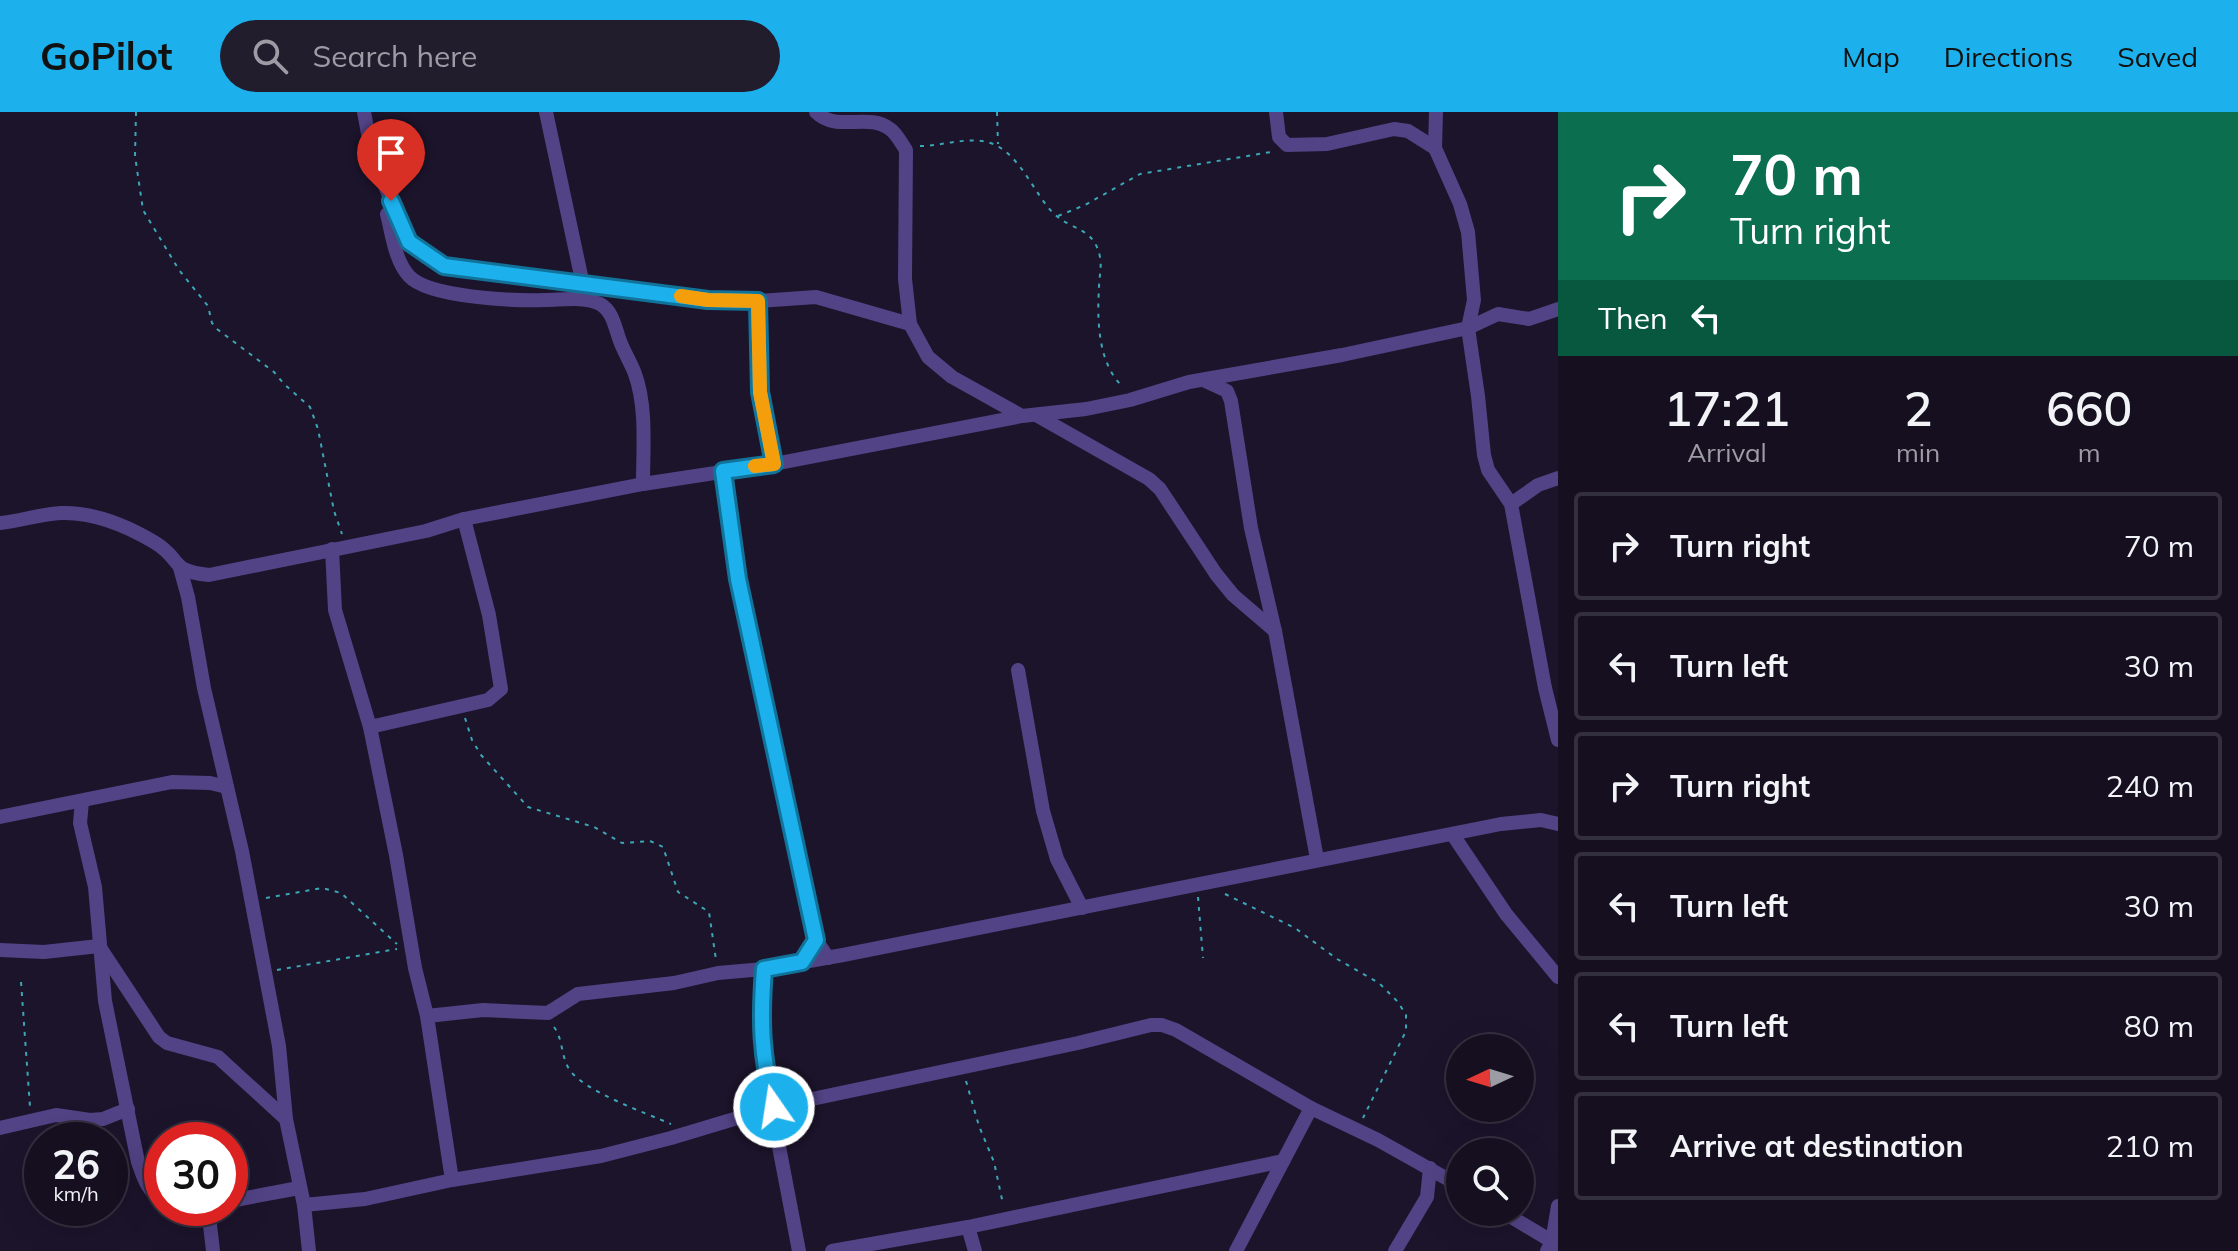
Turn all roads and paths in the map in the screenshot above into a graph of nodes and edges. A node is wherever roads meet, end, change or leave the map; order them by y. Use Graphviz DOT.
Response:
graph roads {
  1 [pos="136,112"];
  2 [pos="364,112"];
  3 [pos="546,112"];
  4 [pos="816,112"];
  5 [pos="997,112"];
  6 [pos="1276,112"];
  7 [pos="1436,112"];
  8 [pos="903,146"];
  9 [pos="998,146"];
  10 [pos="370,147"];
  11 [pos="1435,148"];
  12 [pos="1273,151"];
  13 [pos="1057,217"];
  14 [pos="583,285"];
  15 [pos="758,301"];
  16 [pos="1558,309"];
  17 [pos="910,324"];
  18 [pos="1468,328"];
  19 [pos="1203,379"];
  20 [pos="1142,396"];
  21 [pos="1029,416"];
  22 [pos="774,464"];
  23 [pos="723,471"];
  24 [pos="1558,478"];
  25 [pos="643,484"];
  26 [pos="1511,504"];
  27 [pos="464,519"];
  28 [pos="0,523"];
  29 [pos="339,548"];
  30 [pos="180,568"];
  31 [pos="209,575"];
  32 [pos="188,597"];
  33 [pos="1275,631"];
  34 [pos="1018,670"];
  35 [pos="1552,688"];
  36 [pos="461,706"];
  37 [pos="370,727"];
  38 [pos="1558,740"];
  39 [pos="227,787"];
  40 [pos="82,801"];
  41 [pos="0,817"];
  42 [pos="1558,824"];
  43 [pos="1453,835"];
  44 [pos="1317,859"];
  45 [pos="1197,887"];
  46 [pos="250,901"];
  47 [pos="1082,908"];
  48 [pos="816,940"];
  49 [pos="99,946"];
  50 [pos="0,950"];
  51 [pos="828,958"];
  52 [pos="1203,958"];
  53 [pos="802,962"];
  54 [pos="764,969"];
  55 [pos="264,972"];
  56 [pos="718,973"];
  57 [pos="1558,977"];
  58 [pos="21,982"];
  59 [pos="427,1016"];
  60 [pos="552,1024"];
  61 [pos="963,1068"];
  62 [pos="774,1107"];
  63 [pos="1311,1108"];
  64 [pos="128,1109"];
  65 [pos="286,1119"];
  66 [pos="32,1120"];
  67 [pos="0,1128"];
  68 [pos="1357,1129"];
  69 [pos="690,1132"];
  70 [pos="1283,1161"];
  71 [pos="1430,1168"];
  72 [pos="144,1178"];
  73 [pos="1446,1178"];
  74 [pos="452,1180"];
  75 [pos="299,1188"];
  76 [pos="248,1198"];
  77 [pos="304,1205"];
  78 [pos="1558,1206"];
  79 [pos="1007,1219"];
  80 [pos="210,1226"];
  81 [pos="1523,1226"];
  82 [pos="968,1227"];
  83 [pos="1552,1246"];
  84 [pos="213,1251"];
  85 [pos="309,1251"];
  86 [pos="799,1251"];
  87 [pos="832,1251"];
  88 [pos="975,1251"];
  89 [pos="1236,1251"];
  90 [pos="1395,1251"];
  1 -- 29 [label="path"];
  2 -- 10 [label="street"];
  3 -- 14 [label="street"];
  4 -- 8 [label="street"];
  5 -- 9 [label="path"];
  6 -- 11 [label="street"];
  7 -- 11 [label="street"];
  8 -- 9 [label="path"];
  8 -- 17 [label="street"];
  9 -- 13 [label="path"];
  10 -- 14 [label="street"];
  10 -- 25 [label="street"];
  11 -- 18 [label="street"];
  12 -- 13 [label="path"];
  13 -- 20 [label="path"];
  14 -- 15 [label="street"];
  15 -- 17 [label="street"];
  15 -- 22 [label="street"];
  16 -- 18 [label="street"];
  17 -- 21 [label="street"];
  18 -- 19 [label="street"];
  18 -- 26 [label="street"];
  19 -- 20 [label="street"];
  19 -- 33 [label="street"];
  20 -- 21 [label="street"];
  21 -- 22 [label="street"];
  21 -- 33 [label="street"];
  22 -- 23 [label="street"];
  23 -- 25 [label="street"];
  23 -- 48 [label="street"];
  24 -- 26 [label="street"];
  25 -- 27 [label="street"];
  26 -- 35 [label="street"];
  27 -- 29 [label="street"];
  27 -- 36 [label="street"];
  28 -- 30 [label="street"];
  29 -- 31 [label="street"];
  29 -- 37 [label="street"];
  30 -- 31 [label="street"];
  30 -- 32 [label="street"];
  31 -- 32 [label="street"];
  32 -- 39 [label="street"];
  33 -- 44 [label="street"];
  34 -- 47 [label="street"];
  35 -- 38 [label="street"];
  36 -- 37 [label="street"];
  36 -- 56 [label="path"];
  37 -- 59 [label="street"];
  39 -- 40 [label="street"];
  39 -- 46 [label="street"];
  40 -- 41 [label="street"];
  40 -- 49 [label="street"];
  42 -- 43 [label="street"];
  43 -- 44 [label="street"];
  43 -- 57 [label="street"];
  44 -- 45 [label="street"];
  45 -- 47 [label="street"];
  45 -- 52 [label="path"];
  45 -- 68 [label="path"];
  46 -- 55 [label="street"];
  46 -- 55 [label="path"];
  47 -- 51 [label="street"];
  48 -- 51 [label="street"];
  48 -- 53 [label="street"];
  49 -- 50 [label="street"];
  49 -- 64 [label="street"];
  49 -- 65 [label="street"];
  51 -- 53 [label="street"];
  53 -- 54 [label="street"];
  54 -- 56 [label="street"];
  54 -- 62 [label="street"];
  55 -- 65 [label="street"];
  56 -- 59 [label="street"];
  58 -- 66 [label="path"];
  59 -- 74 [label="street"];
  60 -- 69 [label="path"];
  61 -- 62 [label="street"];
  61 -- 63 [label="street"];
  61 -- 79 [label="path"];
  62 -- 69 [label="street"];
  62 -- 86 [label="street"];
  63 -- 68 [label="street"];
  63 -- 70 [label="street"];
  64 -- 66 [label="street"];
  64 -- 72 [label="street"];
  65 -- 75 [label="street"];
  66 -- 67 [label="street"];
  68 -- 71 [label="street"];
  69 -- 74 [label="street"];
  70 -- 79 [label="street"];
  70 -- 89 [label="street"];
  71 -- 73 [label="street"];
  71 -- 90 [label="street"];
  74 -- 77 [label="street"];
  75 -- 76 [label="street"];
  75 -- 77 [label="street"];
  77 -- 85 [label="street"];
  78 -- 83 [label="street"];
  79 -- 82 [label="street"];
  80 -- 84 [label="street"];
  81 -- 83 [label="street"];
  82 -- 87 [label="street"];
  82 -- 88 [label="street"];
}
